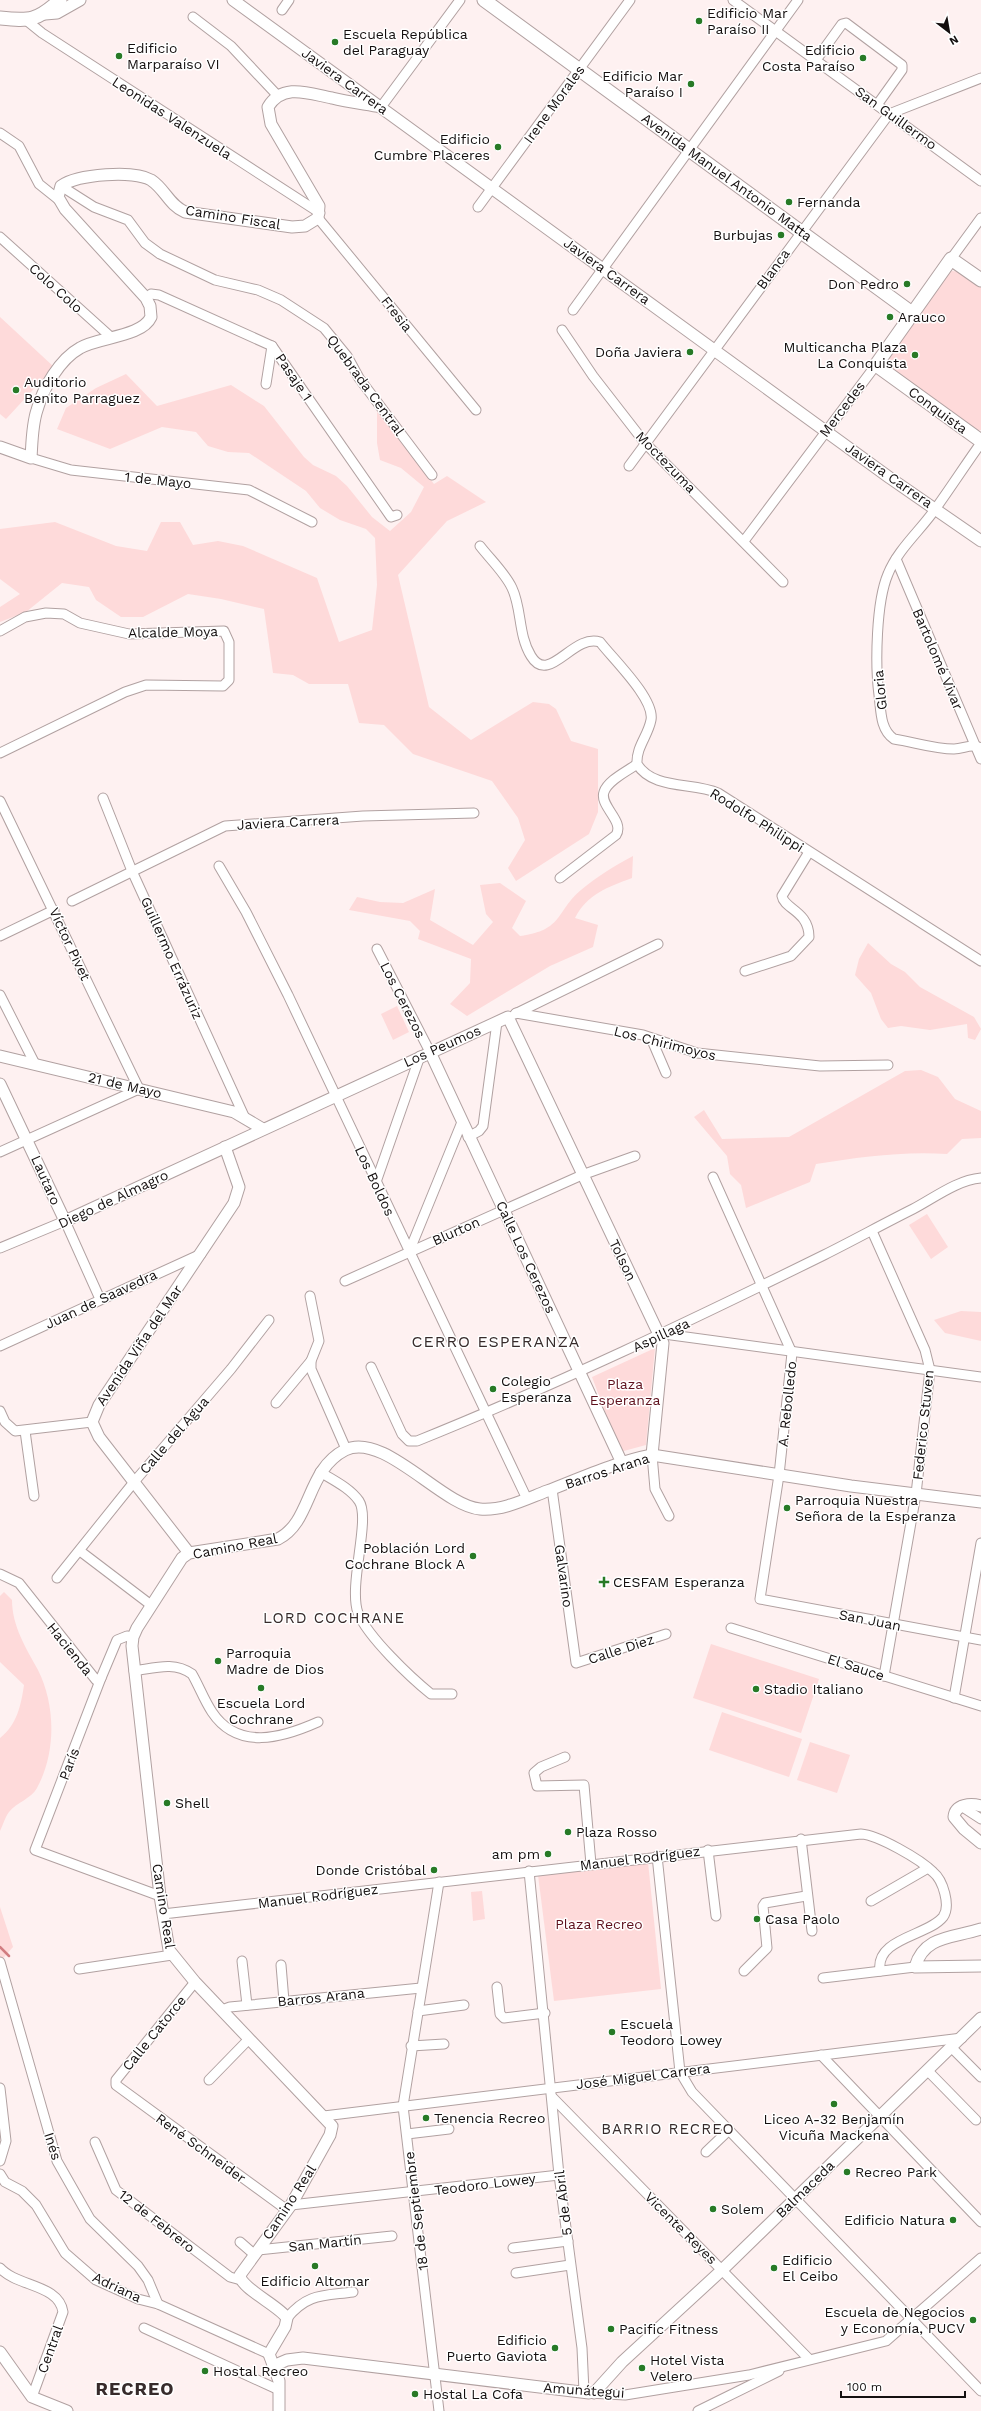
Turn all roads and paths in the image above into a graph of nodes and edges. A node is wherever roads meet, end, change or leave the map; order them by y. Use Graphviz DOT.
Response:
graph roads {
  1 [pos="60,0"];
  2 [pos="80,0"];
  3 [pos="233,0"];
  4 [pos="289,0"];
  5 [pos="460,0"];
  6 [pos="484,0"];
  7 [pos="630,0"];
  8 [pos="733,0"];
  9 [pos="798,0"];
  10 [pos="282,10"];
  11 [pos="45,14"];
  12 [pos="193,17"];
  13 [pos="0,18"];
  14 [pos="26,20"];
  15 [pos="776,31"];
  16 [pos="816,60"];
  17 [pos="579,70"];
  18 [pos="981,78"];
  19 [pos="278,96"];
  20 [pos="877,105"];
  21 [pos="381,107"];
  22 [pos="889,114"];
  23 [pos="0,133"];
  24 [pos="690,149"];
  25 [pos="981,181"];
  26 [pos="61,186"];
  27 [pos="492,188"];
  28 [pos="59,200"];
  29 [pos="478,207"];
  30 [pos="319,215"];
  31 [pos="981,218"];
  32 [pos="801,230"];
  33 [pos="0,237"];
  34 [pos="951,258"];
  35 [pos="604,268"];
  36 [pos="981,280"];
  37 [pos="146,298"];
  38 [pos="573,310"];
  39 [pos="912,313"];
  40 [pos="562,330"];
  41 [pos="112,338"];
  42 [pos="272,346"];
  43 [pos="714,350"];
  44 [pos="876,365"];
  45 [pos="266,384"];
  46 [pos="476,410"];
  47 [pos="825,431"];
  48 [pos="981,442"];
  49 [pos="645,443"];
  50 [pos="0,447"];
  51 [pos="31,458"];
  52 [pos="629,466"];
  53 [pos="432,475"];
  54 [pos="936,508"];
  55 [pos="397,515"];
  56 [pos="312,522"];
  57 [pos="744,541"];
  58 [pos="981,541"];
  59 [pos="480,546"];
  60 [pos="896,559"];
  61 [pos="783,582"];
  62 [pos="0,631"];
  63 [pos="978,746"];
  64 [pos="0,753"];
  65 [pos="981,758"];
  66 [pos="638,764"];
  67 [pos="102,798"];
  68 [pos="0,800"];
  69 [pos="474,813"];
  70 [pos="809,852"];
  71 [pos="219,866"];
  72 [pos="132,871"];
  73 [pos="560,878"];
  74 [pos="72,901"];
  75 [pos="54,910"];
  76 [pos="0,936"];
  77 [pos="658,944"];
  78 [pos="377,949"];
  79 [pos="981,961"];
  80 [pos="745,971"];
  81 [pos="0,995"];
  82 [pos="512,1015"];
  83 [pos="497,1022"];
  84 [pos="651,1038"];
  85 [pos="425,1054"];
  86 [pos="4,1059"];
  87 [pos="35,1064"];
  88 [pos="888,1065"];
  89 [pos="666,1073"];
  90 [pos="0,1084"];
  91 [pos="139,1089"];
  92 [pos="335,1096"];
  93 [pos="246,1118"];
  94 [pos="462,1122"];
  95 [pos="263,1129"];
  96 [pos="249,1136"];
  97 [pos="468,1137"];
  98 [pos="28,1139"];
  99 [pos="225,1147"];
  100 [pos="0,1152"];
  101 [pos="635,1156"];
  102 [pos="582,1175"];
  103 [pos="713,1177"];
  104 [pos="981,1178"];
  105 [pos="376,1182"];
  106 [pos="503,1210"];
  107 [pos="65,1221"];
  108 [pos="872,1231"];
  109 [pos="0,1248"];
  110 [pos="409,1252"];
  111 [pos="201,1253"];
  112 [pos="345,1280"];
  113 [pos="762,1286"];
  114 [pos="310,1296"];
  115 [pos="100,1299"];
  116 [pos="269,1320"];
  117 [pos="662,1335"];
  118 [pos="0,1346"];
  119 [pos="792,1353"];
  120 [pos="311,1361"];
  121 [pos="371,1367"];
  122 [pos="930,1370"];
  123 [pos="580,1372"];
  124 [pos="981,1377"];
  125 [pos="276,1403"];
  126 [pos="0,1412"];
  127 [pos="487,1413"];
  128 [pos="92,1422"];
  129 [pos="25,1431"];
  130 [pos="346,1449"];
  131 [pos="652,1455"];
  132 [pos="622,1463"];
  133 [pos="320,1472"];
  134 [pos="779,1475"];
  135 [pos="134,1482"];
  136 [pos="552,1489"];
  137 [pos="916,1494"];
  138 [pos="34,1496"];
  139 [pos="527,1499"];
  140 [pos="981,1502"];
  141 [pos="669,1516"];
  142 [pos="981,1543"];
  143 [pos="80,1550"];
  144 [pos="189,1553"];
  145 [pos="0,1574"];
  146 [pos="57,1578"];
  147 [pos="760,1599"];
  148 [pos="151,1605"];
  149 [pos="893,1625"];
  150 [pos="731,1628"];
  151 [pos="666,1634"];
  152 [pos="133,1637"];
  153 [pos="963,1637"];
  154 [pos="981,1640"];
  155 [pos="576,1663"];
  156 [pos="134,1671"];
  157 [pos="884,1676"];
  158 [pos="101,1678"];
  159 [pos="452,1694"];
  160 [pos="954,1698"];
  161 [pos="981,1706"];
  162 [pos="318,1722"];
  163 [pos="565,1757"];
  164 [pos="961,1806"];
  165 [pos="981,1806"];
  166 [pos="981,1819"];
  167 [pos="801,1840"];
  168 [pos="981,1843"];
  169 [pos="708,1850"];
  170 [pos="657,1856"];
  171 [pos="591,1864"];
  172 [pos="928,1868"];
  173 [pos="529,1871"];
  174 [pos="439,1882"];
  175 [pos="160,1896"];
  176 [pos="806,1896"];
  177 [pos="871,1901"];
  178 [pos="163,1914"];
  179 [pos="716,1916"];
  180 [pos="981,1929"];
  181 [pos="812,1931"];
  182 [pos="172,1955"];
  183 [pos="242,1961"];
  184 [pos="0,1962"];
  185 [pos="281,1965"];
  186 [pos="981,1966"];
  187 [pos="915,1967"];
  188 [pos="79,1969"];
  189 [pos="744,1970"];
  190 [pos="880,1971"];
  191 [pos="823,1978"];
  192 [pos="195,1982"];
  193 [pos="497,1987"];
  194 [pos="422,1988"];
  195 [pos="284,2001"];
  196 [pos="248,2005"];
  197 [pos="464,2006"];
  198 [pos="222,2010"];
  199 [pos="418,2011"];
  200 [pos="545,2013"];
  201 [pos="981,2018"];
  202 [pos="962,2038"];
  203 [pos="250,2039"];
  204 [pos="444,2044"];
  205 [pos="411,2046"];
  206 [pos="952,2048"];
  207 [pos="821,2055"];
  208 [pos="928,2071"];
  209 [pos="680,2072"];
  210 [pos="981,2077"];
  211 [pos="209,2080"];
  212 [pos="116,2085"];
  213 [pos="552,2087"];
  214 [pos="0,2088"];
  215 [pos="553,2098"];
  216 [pos="403,2106"];
  217 [pos="324,2116"];
  218 [pos="881,2117"];
  219 [pos="976,2120"];
  220 [pos="449,2129"];
  221 [pos="729,2130"];
  222 [pos="407,2134"];
  223 [pos="95,2142"];
  224 [pos="706,2152"];
  225 [pos="0,2160"];
  226 [pos="0,2174"];
  227 [pos="559,2175"];
  228 [pos="414,2192"];
  229 [pos="795,2199"];
  230 [pos="289,2207"];
  231 [pos="981,2222"];
  232 [pos="392,2236"];
  233 [pos="568,2241"];
  234 [pos="240,2242"];
  235 [pos="513,2248"];
  236 [pos="257,2252"];
  237 [pos="981,2258"];
  238 [pos="570,2265"];
  239 [pos="0,2268"];
  240 [pos="722,2270"];
  241 [pos="516,2273"];
  242 [pos="241,2280"];
  243 [pos="353,2292"];
  244 [pos="158,2304"];
  245 [pos="287,2318"];
  246 [pos="912,2320"];
  247 [pos="144,2328"];
  248 [pos="0,2352"];
  249 [pos="269,2354"];
  250 [pos="809,2359"];
  251 [pos="792,2364"];
  252 [pos="273,2366"];
  253 [pos="433,2373"];
  254 [pos="279,2390"];
  255 [pos="981,2391"];
  256 [pos="589,2393"];
  257 [pos="32,2397"];
  258 [pos="67,2411"];
  259 [pos="279,2411"];
  260 [pos="439,2411"];
  261 [pos="698,2411"];
  1 -- 11 [label="main road"];
  2 -- 11 [label="street"];
  3 -- 21 [label="street, Javiera Carrera"];
  4 -- 10 [label="street"];
  5 -- 21 [label="street"];
  6 -- 17 [label="main road, Avenida Manuel Antonio Matta"];
  7 -- 17 [label="street, Irene Morales"];
  8 -- 15 [label="street, San Guillermo"];
  9 -- 15 [label="street"];
  11 -- 14 [label="main road"];
  12 -- 19 [label="street"];
  13 -- 14 [label="main road"];
  14 -- 30 [label="street, Leonidas Valenzuela"];
  15 -- 16 [label="street, San Guillermo"];
  15 -- 24 [label="street"];
  16 -- 20 [label="street, San Guillermo"];
  16 -- 20 [label="street"];
  17 -- 24 [label="main road, Avenida Manuel Antonio Matta"];
  17 -- 27 [label="street, Irene Morales"];
  18 -- 22 [label="street"];
  19 -- 21 [label="street"];
  19 -- 30 [label="street"];
  20 -- 22 [label="street, San Guillermo"];
  21 -- 27 [label="street, Javiera Carrera"];
  22 -- 25 [label="street, San Guillermo"];
  22 -- 32 [label="street, Blanca"];
  23 -- 28 [label="street"];
  24 -- 32 [label="main road, Avenida Manuel Antonio Matta"];
  24 -- 35 [label="street"];
  26 -- 28 [label="street"];
  26 -- 30 [label="street, Camino Fiscal"];
  26 -- 53 [label="street, Quebrada Central"];
  27 -- 29 [label="street, Irene Morales"];
  27 -- 35 [label="street, Javiera Carrera"];
  28 -- 37 [label="street"];
  30 -- 46 [label="street, Fresia"];
  31 -- 34 [label="street, Mercedes"];
  32 -- 39 [label="main road, Avenida Manuel Antonio Matta"];
  32 -- 43 [label="street, Blanca"];
  33 -- 41 [label="street, Colo Colo"];
  34 -- 36 [label="main road"];
  34 -- 39 [label="main road, Mercedes"];
  35 -- 38 [label="street"];
  35 -- 43 [label="street, Javiera Carrera"];
  37 -- 41 [label="street"];
  37 -- 42 [label="street, Pasaje 1"];
  39 -- 44 [label="main road, Mercedes"];
  40 -- 49 [label="street, Moctezuma"];
  41 -- 51 [label="street"];
  42 -- 45 [label="street"];
  42 -- 55 [label="street, Pasaje 1"];
  43 -- 47 [label="street, Javiera Carrera"];
  43 -- 49 [label="street, Blanca"];
  44 -- 47 [label="street, Mercedes"];
  44 -- 48 [label="main road, Conquista"];
  47 -- 54 [label="street, Javiera Carrera"];
  47 -- 57 [label="street, Mercedes"];
  48 -- 54 [label="street, Gloria"];
  49 -- 52 [label="street, Blanca"];
  49 -- 57 [label="street, Moctezuma"];
  50 -- 51 [label="street, 1 de Mayo"];
  51 -- 56 [label="street, 1 de Mayo"];
  54 -- 58 [label="street, Javiera Carrera"];
  54 -- 60 [label="street, Gloria"];
  57 -- 61 [label="street, Moctezuma"];
  59 -- 66 [label="street"];
  60 -- 63 [label="street, Bartolomé Vivar"];
  60 -- 63 [label="street, Gloria"];
  62 -- 64 [label="street, Alcalde Moya"];
  63 -- 65 [label="street, Bartolomé Vivar"];
  66 -- 70 [label="street, Rodolfo Philippi"];
  66 -- 73 [label="street"];
  67 -- 72 [label="street, Guillermo Errázuriz"];
  68 -- 75 [label="street, Víctor Pivet"];
  69 -- 72 [label="street, Javiera Carrera"];
  70 -- 79 [label="street, Rodolfo Philippi"];
  70 -- 80 [label="street"];
  71 -- 92 [label="street, Los Boldos"];
  72 -- 74 [label="street, Javiera Carrera"];
  72 -- 93 [label="street, Guillermo Errázuriz"];
  75 -- 76 [label="street"];
  75 -- 91 [label="street, Víctor Pivet"];
  77 -- 82 [label="street, Los Peumos"];
  78 -- 85 [label="street, Los Cerezos"];
  81 -- 87 [label="street"];
  82 -- 83 [label="street, Los Peumos"];
  82 -- 84 [label="street, Los Chirimoyos"];
  82 -- 102 [label="street, Tolson"];
  83 -- 85 [label="street, Los Peumos"];
  83 -- 97 [label="street"];
  84 -- 88 [label="street, Los Chirimoyos"];
  84 -- 89 [label="street"];
  85 -- 92 [label="street, Los Peumos"];
  85 -- 94 [label="street, Calle Los Cerezos"];
  85 -- 105 [label="street"];
  86 -- 87 [label="street, 21 de Mayo"];
  87 -- 91 [label="street, 21 de Mayo"];
  90 -- 98 [label="street, Lautaro"];
  91 -- 93 [label="street, 21 de Mayo"];
  91 -- 98 [label="street"];
  92 -- 95 [label="street, Los Peumos"];
  92 -- 105 [label="street, Los Boldos"];
  93 -- 95 [label="street, 21 de Mayo"];
  93 -- 96 [label="street"];
  94 -- 97 [label="street, Calle Los Cerezos"];
  94 -- 110 [label="street"];
  95 -- 96 [label="street, Los Peumos"];
  96 -- 99 [label="street, Los Peumos"];
  97 -- 106 [label="street, Calle Los Cerezos"];
  98 -- 100 [label="street"];
  98 -- 107 [label="street, Lautaro"];
  99 -- 107 [label="street, Diego de Almagro"];
  99 -- 111 [label="street, Avenida Viña del Mar"];
  101 -- 102 [label="street, Blurton"];
  102 -- 106 [label="street, Blurton"];
  102 -- 117 [label="street, Tolson"];
  103 -- 113 [label="street, A. Rebolledo"];
  104 -- 108 [label="street, Aspillaga"];
  105 -- 110 [label="street, Los Boldos"];
  106 -- 110 [label="street, Blurton"];
  106 -- 123 [label="street, Calle Los Cerezos"];
  107 -- 109 [label="street, Diego de Almagro"];
  107 -- 115 [label="street, Lautaro"];
  108 -- 113 [label="street, Aspillaga"];
  108 -- 122 [label="street, Federico Stuven"];
  110 -- 112 [label="street, Blurton"];
  110 -- 127 [label="street, Los Boldos"];
  111 -- 115 [label="street, Juan de Saavedra"];
  111 -- 128 [label="street, Avenida Viña del Mar"];
  113 -- 117 [label="street, Aspillaga"];
  113 -- 119 [label="street, A. Rebolledo"];
  114 -- 120 [label="street"];
  115 -- 118 [label="street, Juan de Saavedra"];
  116 -- 135 [label="street, Calle del Agua"];
  117 -- 119 [label="street"];
  117 -- 123 [label="street, Aspillaga"];
  117 -- 131 [label="street, Tolson"];
  119 -- 122 [label="street"];
  119 -- 134 [label="street, A. Rebolledo"];
  120 -- 125 [label="street"];
  120 -- 130 [label="street"];
  121 -- 127 [label="street, Aspillaga"];
  122 -- 124 [label="street"];
  122 -- 137 [label="street, Federico Stuven"];
  123 -- 127 [label="street, Aspillaga"];
  123 -- 132 [label="street, Calle Los Cerezos"];
  126 -- 129 [label="street"];
  127 -- 139 [label="street, Los Boldos"];
  128 -- 129 [label="street"];
  128 -- 135 [label="street, Avenida Viña del Mar"];
  129 -- 138 [label="street"];
  130 -- 133 [label="street, Camino Real"];
  130 -- 139 [label="street, Barros Arana"];
  131 -- 132 [label="street, Barros Arana"];
  131 -- 134 [label="street, Barros Arana"];
  131 -- 141 [label="street, Tolson"];
  132 -- 136 [label="street, Barros Arana"];
  133 -- 144 [label="street, Camino Real"];
  133 -- 159 [label="street"];
  134 -- 137 [label="street, Barros Arana"];
  134 -- 147 [label="street, A. Rebolledo"];
  135 -- 143 [label="street, Calle del Agua"];
  135 -- 144 [label="street, Avenida Viña del Mar"];
  136 -- 139 [label="street, Barros Arana"];
  136 -- 155 [label="street, Galvarino"];
  137 -- 140 [label="street, Barros Arana"];
  137 -- 149 [label="street, Federico Stuven"];
  142 -- 153 [label="street"];
  143 -- 146 [label="street, Calle del Agua"];
  143 -- 148 [label="street"];
  144 -- 148 [label="street, Camino Real"];
  145 -- 158 [label="street, Hacienda"];
  147 -- 149 [label="street, San Juan"];
  148 -- 152 [label="street, Camino Real"];
  149 -- 153 [label="street, San Juan"];
  149 -- 157 [label="street, Federico Stuven"];
  150 -- 157 [label="street, El Sauce"];
  151 -- 155 [label="street, Calle Diez"];
  152 -- 156 [label="street, Camino Real"];
  152 -- 158 [label="street, Hacienda"];
  153 -- 154 [label="street, San Juan"];
  153 -- 160 [label="street"];
  156 -- 162 [label="street"];
  156 -- 175 [label="street, Camino Real"];
  157 -- 160 [label="street, El Sauce"];
  158 -- 175 [label="street, París"];
  160 -- 161 [label="street, El Sauce"];
  163 -- 171 [label="street"];
  164 -- 165 [label="street"];
  164 -- 166 [label="street"];
  164 -- 168 [label="street"];
  167 -- 169 [label="street, Manuel Rodríguez"];
  167 -- 172 [label="street, Manuel Rodríguez"];
  167 -- 176 [label="street"];
  169 -- 170 [label="street, Manuel Rodríguez"];
  169 -- 179 [label="street"];
  170 -- 171 [label="street, Manuel Rodríguez"];
  170 -- 209 [label="street"];
  171 -- 173 [label="street, Manuel Rodríguez"];
  172 -- 177 [label="street"];
  172 -- 190 [label="street, Manuel Rodríguez"];
  173 -- 174 [label="street, Manuel Rodríguez"];
  173 -- 200 [label="street, 5 de Abril"];
  174 -- 178 [label="street, Manuel Rodríguez"];
  174 -- 194 [label="street, 18 de Septiembre"];
  175 -- 178 [label="street, Camino Real"];
  176 -- 181 [label="street"];
  176 -- 189 [label="street"];
  178 -- 182 [label="street, Camino Real"];
  180 -- 187 [label="street"];
  182 -- 188 [label="street"];
  182 -- 192 [label="street, Camino Real"];
  183 -- 196 [label="street"];
  184 -- 244 [label="street, Inés"];
  185 -- 195 [label="street"];
  186 -- 187 [label="street"];
  187 -- 190 [label="street"];
  190 -- 191 [label="street"];
  192 -- 198 [label="street, Camino Real"];
  192 -- 212 [label="street, Calle Catorce"];
  193 -- 200 [label="street"];
  194 -- 195 [label="street, Barros Arana"];
  194 -- 199 [label="street, 18 de Septiembre"];
  195 -- 196 [label="street, Barros Arana"];
  196 -- 198 [label="street, Barros Arana"];
  197 -- 199 [label="street"];
  198 -- 203 [label="street, Camino Real"];
  199 -- 205 [label="street, 18 de Septiembre"];
  200 -- 213 [label="street, 5 de Abril"];
  201 -- 202 [label="street, Balmaceda"];
  202 -- 206 [label="street, Balmaceda"];
  202 -- 207 [label="street, José Miguel Carrera"];
  203 -- 211 [label="street"];
  203 -- 217 [label="street, Camino Real"];
  204 -- 205 [label="street"];
  205 -- 216 [label="street, 18 de Septiembre"];
  206 -- 208 [label="street, Balmaceda"];
  206 -- 210 [label="street"];
  207 -- 209 [label="street, José Miguel Carrera"];
  207 -- 218 [label="street"];
  208 -- 218 [label="street, Balmaceda"];
  208 -- 219 [label="street"];
  209 -- 213 [label="street, José Miguel Carrera"];
  209 -- 221 [label="street"];
  212 -- 230 [label="street, René Schneider"];
  213 -- 215 [label="street, 5 de Abril"];
  213 -- 216 [label="street, José Miguel Carrera"];
  214 -- 225 [label="street"];
  215 -- 227 [label="street, 5 de Abril"];
  215 -- 240 [label="street, Vicente Reyes"];
  216 -- 217 [label="street, José Miguel Carrera"];
  216 -- 222 [label="street, 18 de Septiembre"];
  217 -- 230 [label="street, Camino Real"];
  218 -- 229 [label="street, Balmaceda"];
  218 -- 231 [label="street"];
  220 -- 222 [label="street"];
  221 -- 224 [label="street"];
  221 -- 229 [label="street"];
  222 -- 228 [label="street, 18 de Septiembre"];
  223 -- 242 [label="street, 12 de Febrero"];
  226 -- 244 [label="street, Adriana"];
  227 -- 228 [label="street, Teodoro Lowey"];
  227 -- 233 [label="street, 5 de Abril"];
  228 -- 230 [label="street, Teodoro Lowey"];
  228 -- 253 [label="street, 18 de Septiembre"];
  229 -- 240 [label="street, Balmaceda"];
  229 -- 246 [label="street"];
  230 -- 236 [label="street, Camino Real"];
  232 -- 236 [label="street, San Martín"];
  233 -- 235 [label="street"];
  233 -- 238 [label="street, 5 de Abril"];
  234 -- 236 [label="street"];
  236 -- 242 [label="street, Camino Real"];
  237 -- 246 [label="street, Amunátegui"];
  238 -- 241 [label="street"];
  238 -- 256 [label="street, 5 de Abril"];
  239 -- 257 [label="street, Central"];
  240 -- 250 [label="street, Vicente Reyes"];
  240 -- 256 [label="street, Balmaceda"];
  242 -- 245 [label="street"];
  243 -- 245 [label="street"];
  244 -- 249 [label="street, Adriana"];
  245 -- 249 [label="street"];
  246 -- 250 [label="street, Amunátegui"];
  246 -- 255 [label="street"];
  247 -- 254 [label="street"];
  248 -- 257 [label="street"];
  249 -- 252 [label="street"];
  250 -- 251 [label="street, Amunátegui"];
  251 -- 256 [label="street, Amunátegui"];
  251 -- 261 [label="street"];
  252 -- 253 [label="street, Amunátegui"];
  252 -- 254 [label="street"];
  253 -- 256 [label="street, Amunátegui"];
  253 -- 260 [label="street, 18 de Septiembre"];
  254 -- 259 [label="street"];
  257 -- 258 [label="street"];
}
